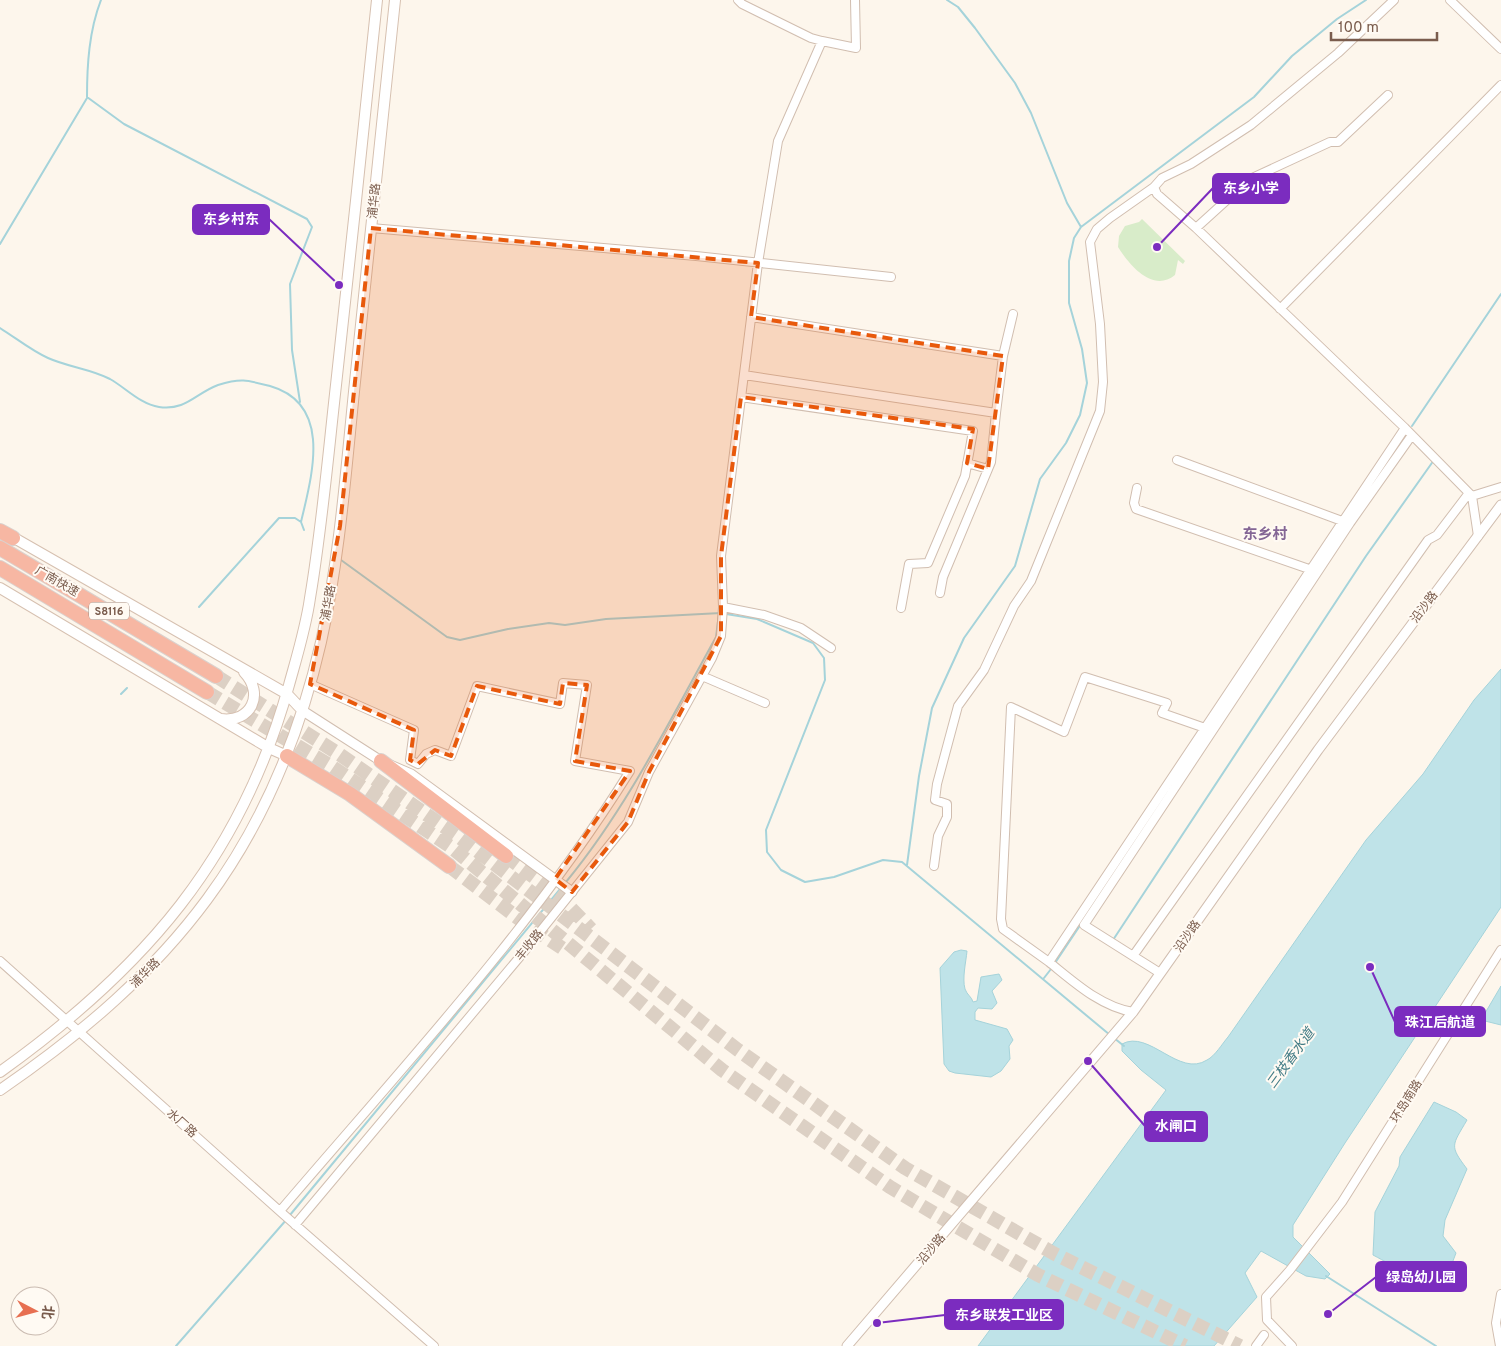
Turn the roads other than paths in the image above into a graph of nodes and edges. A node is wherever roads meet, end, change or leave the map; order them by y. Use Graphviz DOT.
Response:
graph roads {
  1 [pos="377,0"];
  2 [pos="395,0"];
  3 [pos="738,0"];
  4 [pos="855,0"];
  5 [pos="1394,0"];
  6 [pos="1450,0"];
  7 [pos="822,41"];
  8 [pos="1501,50"];
  9 [pos="1501,85"];
  10 [pos="1388,95"];
  11 [pos="1154,187"];
  12 [pos="371,228"];
  13 [pos="1196,228"];
  14 [pos="758,263"];
  15 [pos="891,277"];
  16 [pos="1280,309"];
  17 [pos="1013,314"];
  18 [pos="751,317"];
  19 [pos="1003,356"];
  20 [pos="744,375"];
  21 [pos="741,397"];
  22 [pos="996,413"];
  23 [pos="1405,428"];
  24 [pos="1412,435"];
  25 [pos="1178,460"];
  26 [pos="967,463"];
  27 [pos="988,469"];
  28 [pos="1137,488"];
  29 [pos="1501,488"];
  30 [pos="1470,494"];
  31 [pos="1501,505"];
  32 [pos="1342,521"];
  33 [pos="0,530"];
  34 [pos="1478,536"];
  35 [pos="13,538"];
  36 [pos="0,548"];
  37 [pos="0,568"];
  38 [pos="1309,569"];
  39 [pos="0,588"];
  40 [pos="940,593"];
  41 [pos="723,607"];
  42 [pos="902,608"];
  43 [pos="831,648"];
  44 [pos="241,669"];
  45 [pos="216,676"];
  46 [pos="702,676"];
  47 [pos="310,684"];
  48 [pos="208,692"];
  49 [pos="287,694"];
  50 [pos="765,703"];
  51 [pos="303,711"];
  52 [pos="220,718"];
  53 [pos="1206,728"];
  54 [pos="269,748"];
  55 [pos="287,756"];
  56 [pos="381,761"];
  57 [pos="506,856"];
  58 [pos="449,866"];
  59 [pos="934,866"];
  60 [pos="572,892"];
  61 [pos="1501,950"];
  62 [pos="1133,956"];
  63 [pos="0,961"];
  64 [pos="1049,962"];
  65 [pos="1160,974"];
  66 [pos="1133,1012"];
  67 [pos="68,1021"];
  68 [pos="80,1032"];
  69 [pos="0,1072"];
  70 [pos="0,1090"];
  71 [pos="281,1213"];
  72 [pos="292,1222"];
  73 [pos="1501,1294"];
  74 [pos="1264,1335"];
  75 [pos="434,1346"];
  76 [pos="847,1346"];
  77 [pos="1256,1346"];
  78 [pos="1292,1346"];
  79 [pos="1500,1346"];
  1 -- 49 [label="main road, 浦华路"];
  2 -- 12 [label="main road, 浦华路"];
  3 -- 7 [label="street"];
  4 -- 7 [label="street"];
  5 -- 11 [label="street"];
  6 -- 8 [label="street"];
  7 -- 14 [label="street"];
  9 -- 16 [label="street"];
  10 -- 13 [label="street"];
  11 -- 13 [label="street"];
  11 -- 59 [label="street"];
  12 -- 14 [label="street"];
  12 -- 47 [label="main road, 浦华路"];
  13 -- 16 [label="street"];
  14 -- 15 [label="street"];
  14 -- 18 [label="street"];
  16 -- 23 [label="street"];
  17 -- 19 [label="street"];
  18 -- 19 [label="street"];
  18 -- 20 [label="street"];
  19 -- 22 [label="street"];
  20 -- 21 [label="street"];
  20 -- 22 [label="street"];
  21 -- 26 [label="street"];
  21 -- 41 [label="street"];
  22 -- 27 [label="street"];
  23 -- 24 [label="street"];
  23 -- 32 [label="street"];
  24 -- 30 [label="street"];
  24 -- 62 [label="street"];
  25 -- 32 [label="street"];
  26 -- 27 [label="street"];
  26 -- 42 [label="street"];
  27 -- 40 [label="street"];
  28 -- 38 [label="street"];
  29 -- 30 [label="street"];
  30 -- 34 [label="street"];
  30 -- 62 [label="street"];
  31 -- 34 [label="street, 沿沙路"];
  32 -- 38 [label="street"];
  33 -- 35 [label="highway"];
  34 -- 65 [label="street, 沿沙路"];
  35 -- 44 [label="main road"];
  36 -- 45 [label="highway, 广南快速 / S8116"];
  37 -- 48 [label="highway, 广南快速 / S8116"];
  38 -- 53 [label="street"];
  39 -- 52 [label="main road"];
  41 -- 43 [label="street"];
  41 -- 46 [label="street, 丰收路"];
  44 -- 49 [label="main road"];
  44 -- 52 [label="main road"];
  46 -- 50 [label="street"];
  46 -- 60 [label="street, 丰收路"];
  47 -- 51 [label="main road, 浦华路"];
  47 -- 71 [label="street"];
  49 -- 51 [label="main road"];
  49 -- 54 [label="main road, 浦华路"];
  51 -- 55 [label="main road, 浦华路"];
  51 -- 56 [label="street"];
  52 -- 54 [label="main road"];
  53 -- 64 [label="street"];
  53 -- 64 [label="street"];
  54 -- 55 [label="main road"];
  54 -- 67 [label="main road, 浦华路"];
  55 -- 58 [label="highway"];
  55 -- 68 [label="main road, 浦华路"];
  56 -- 57 [label="highway"];
  56 -- 60 [label="street"];
  60 -- 72 [label="street, 丰收路"];
  61 -- 78 [label="street, 环岛南路"];
  62 -- 65 [label="street"];
  63 -- 67 [label="street"];
  64 -- 66 [label="street"];
  65 -- 66 [label="street, 沿沙路"];
  66 -- 76 [label="street, 沿沙路"];
  67 -- 68 [label="street, 水厂路"];
  67 -- 69 [label="main road, 浦华路"];
  68 -- 70 [label="main road, 浦华路"];
  68 -- 71 [label="street, 水厂路"];
  71 -- 72 [label="street, 水厂路"];
  72 -- 75 [label="street"];
  73 -- 79 [label="street"];
  74 -- 77 [label="street"];
}
